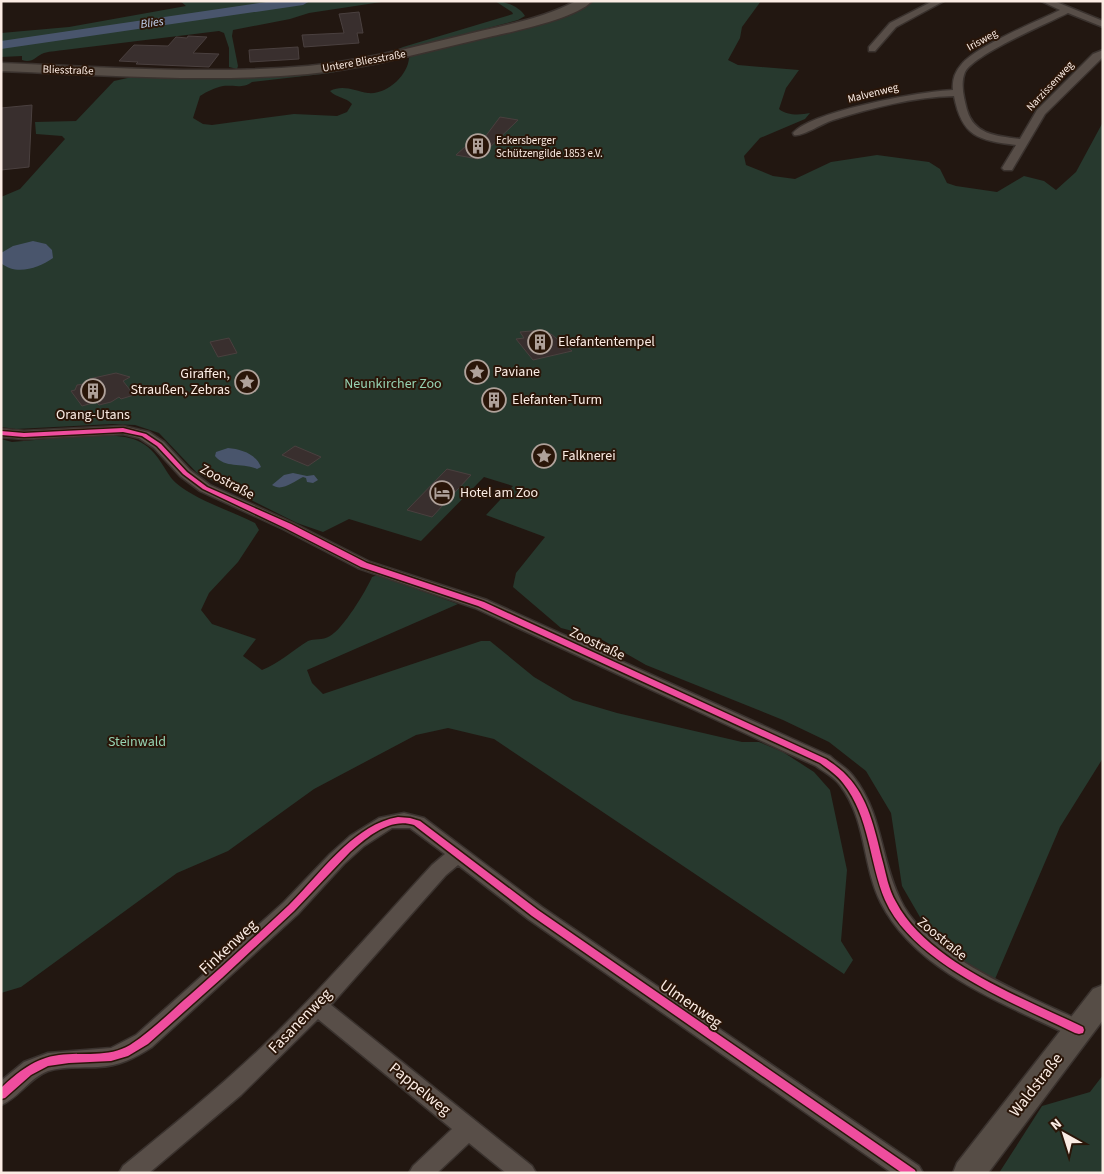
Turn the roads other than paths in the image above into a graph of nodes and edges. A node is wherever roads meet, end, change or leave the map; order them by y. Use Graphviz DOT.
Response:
graph roads {
  1 [pos="586,1"];
  2 [pos="940,1"];
  3 [pos="1045,1"];
  4 [pos="1067,10"];
  5 [pos="1103,24"];
  6 [pos="872,49"];
  7 [pos="1103,53"];
  8 [pos="1,67"];
  9 [pos="135,72"];
  10 [pos="958,93"];
  11 [pos="798,133"];
  12 [pos="1022,142"];
  13 [pos="1008,168"];
  14 [pos="1,433"];
  15 [pos="457,855"];
  16 [pos="1103,997"];
  17 [pos="316,1005"];
  18 [pos="1079,1030"];
  19 [pos="1,1095"];
  20 [pos="469,1128"];
  21 [pos="131,1173"];
  22 [pos="421,1173"];
  23 [pos="524,1173"];
  24 [pos="912,1173"];
  25 [pos="969,1173"];
  1 -- 9 [label="main road, Untere Bliesstraße"];
  2 -- 6 [label="street"];
  3 -- 4 [label="street"];
  4 -- 5 [label="street"];
  4 -- 10 [label="street, Irisweg"];
  7 -- 12 [label="street, Narzissenweg"];
  8 -- 9 [label="main road, Bliesstraße"];
  10 -- 11 [label="street, Malvenweg"];
  10 -- 12 [label="street, Irisweg"];
  12 -- 13 [label="street, Narzissenweg"];
  14 -- 18 [label="street, Zoostraße"];
  15 -- 17 [label="street, Fasanenweg"];
  15 -- 19 [label="street, Finkenweg"];
  15 -- 24 [label="street, Ulmenweg"];
  16 -- 18 [label="main road, Waldstraße"];
  17 -- 20 [label="street, Pappelweg"];
  17 -- 21 [label="street, Fasanenweg"];
  18 -- 25 [label="main road, Waldstraße"];
  20 -- 22 [label="street"];
  20 -- 23 [label="street, Pappelweg"];
}
